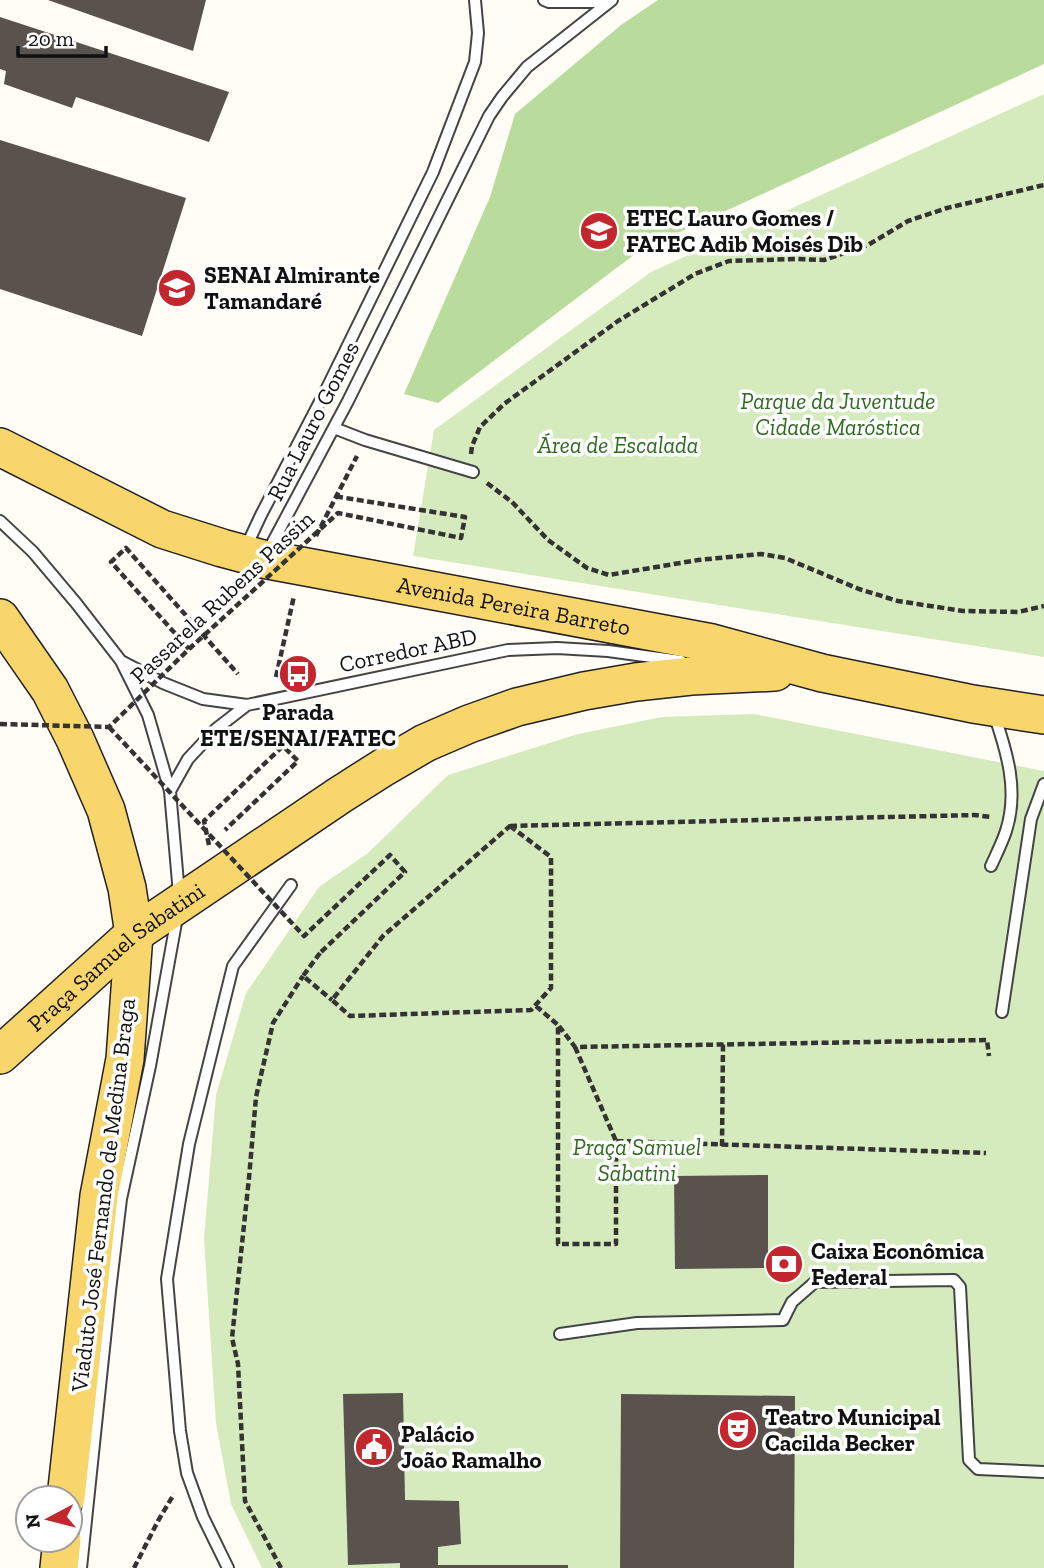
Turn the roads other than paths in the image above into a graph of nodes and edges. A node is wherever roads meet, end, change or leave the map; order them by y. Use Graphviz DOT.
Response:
graph roads {
  1 [pos="475,0"];
  2 [pos="544,0"];
  3 [pos="611,1"];
  4 [pos="334,428"];
  5 [pos="0,447"];
  6 [pos="473,472"];
  7 [pos="0,521"];
  8 [pos="253,556"];
  9 [pos="0,618"];
  10 [pos="121,662"];
  11 [pos="688,662"];
  12 [pos="701,664"];
  13 [pos="755,672"];
  14 [pos="822,673"];
  15 [pos="247,705"];
  16 [pos="991,707"];
  17 [pos="1044,715"];
  18 [pos="1044,783"];
  19 [pos="170,791"];
  20 [pos="990,866"];
  21 [pos="291,885"];
  22 [pos="180,905"];
  23 [pos="134,934"];
  24 [pos="1002,1012"];
  25 [pos="0,1055"];
  26 [pos="138,1063"];
  27 [pos="560,1334"];
  28 [pos="1044,1472"];
  29 [pos="68,1484"];
  30 [pos="80,1568"];
  31 [pos="228,1568"];
  1 -- 8 [label="lane, Rua Lauro Gomes"];
  2 -- 3 [label="lane"];
  3 -- 4 [label="lane, Rua Lauro Gomes"];
  4 -- 6 [label="lane"];
  4 -- 8 [label="lane, Rua Lauro Gomes"];
  5 -- 8 [label="main road, Avenida Pereira Barreto"];
  7 -- 10 [label="lane, Corredor ABD"];
  8 -- 14 [label="main road, Avenida Pereira Barreto"];
  9 -- 23 [label="main road"];
  10 -- 15 [label="lane, Corredor ABD"];
  10 -- 19 [label="lane, Corredor ABD"];
  11 -- 15 [label="lane, Corredor ABD"];
  12 -- 13 [label="lane"];
  13 -- 14 [label="main road, Praça Samuel Sabatini"];
  13 -- 22 [label="main road, Praça Samuel Sabatini"];
  14 -- 16 [label="main road, Avenida Pereira Barreto"];
  15 -- 19 [label="lane"];
  16 -- 17 [label="main road, Avenida Pereira Barreto"];
  16 -- 20 [label="lane"];
  18 -- 24 [label="lane"];
  19 -- 22 [label="lane, Corredor ABD"];
  21 -- 31 [label="lane"];
  22 -- 23 [label="main road, Praça Samuel Sabatini"];
  22 -- 26 [label="lane, Corredor ABD"];
  23 -- 25 [label="main road, Praça Samuel Sabatini"];
  23 -- 26 [label="main road, Viaduto José Fernando de Medina Braga"];
  26 -- 29 [label="main road, Viaduto José Fernando de Medina Braga"];
  26 -- 30 [label="lane, Corredor ABD"];
  27 -- 28 [label="lane"];
}
